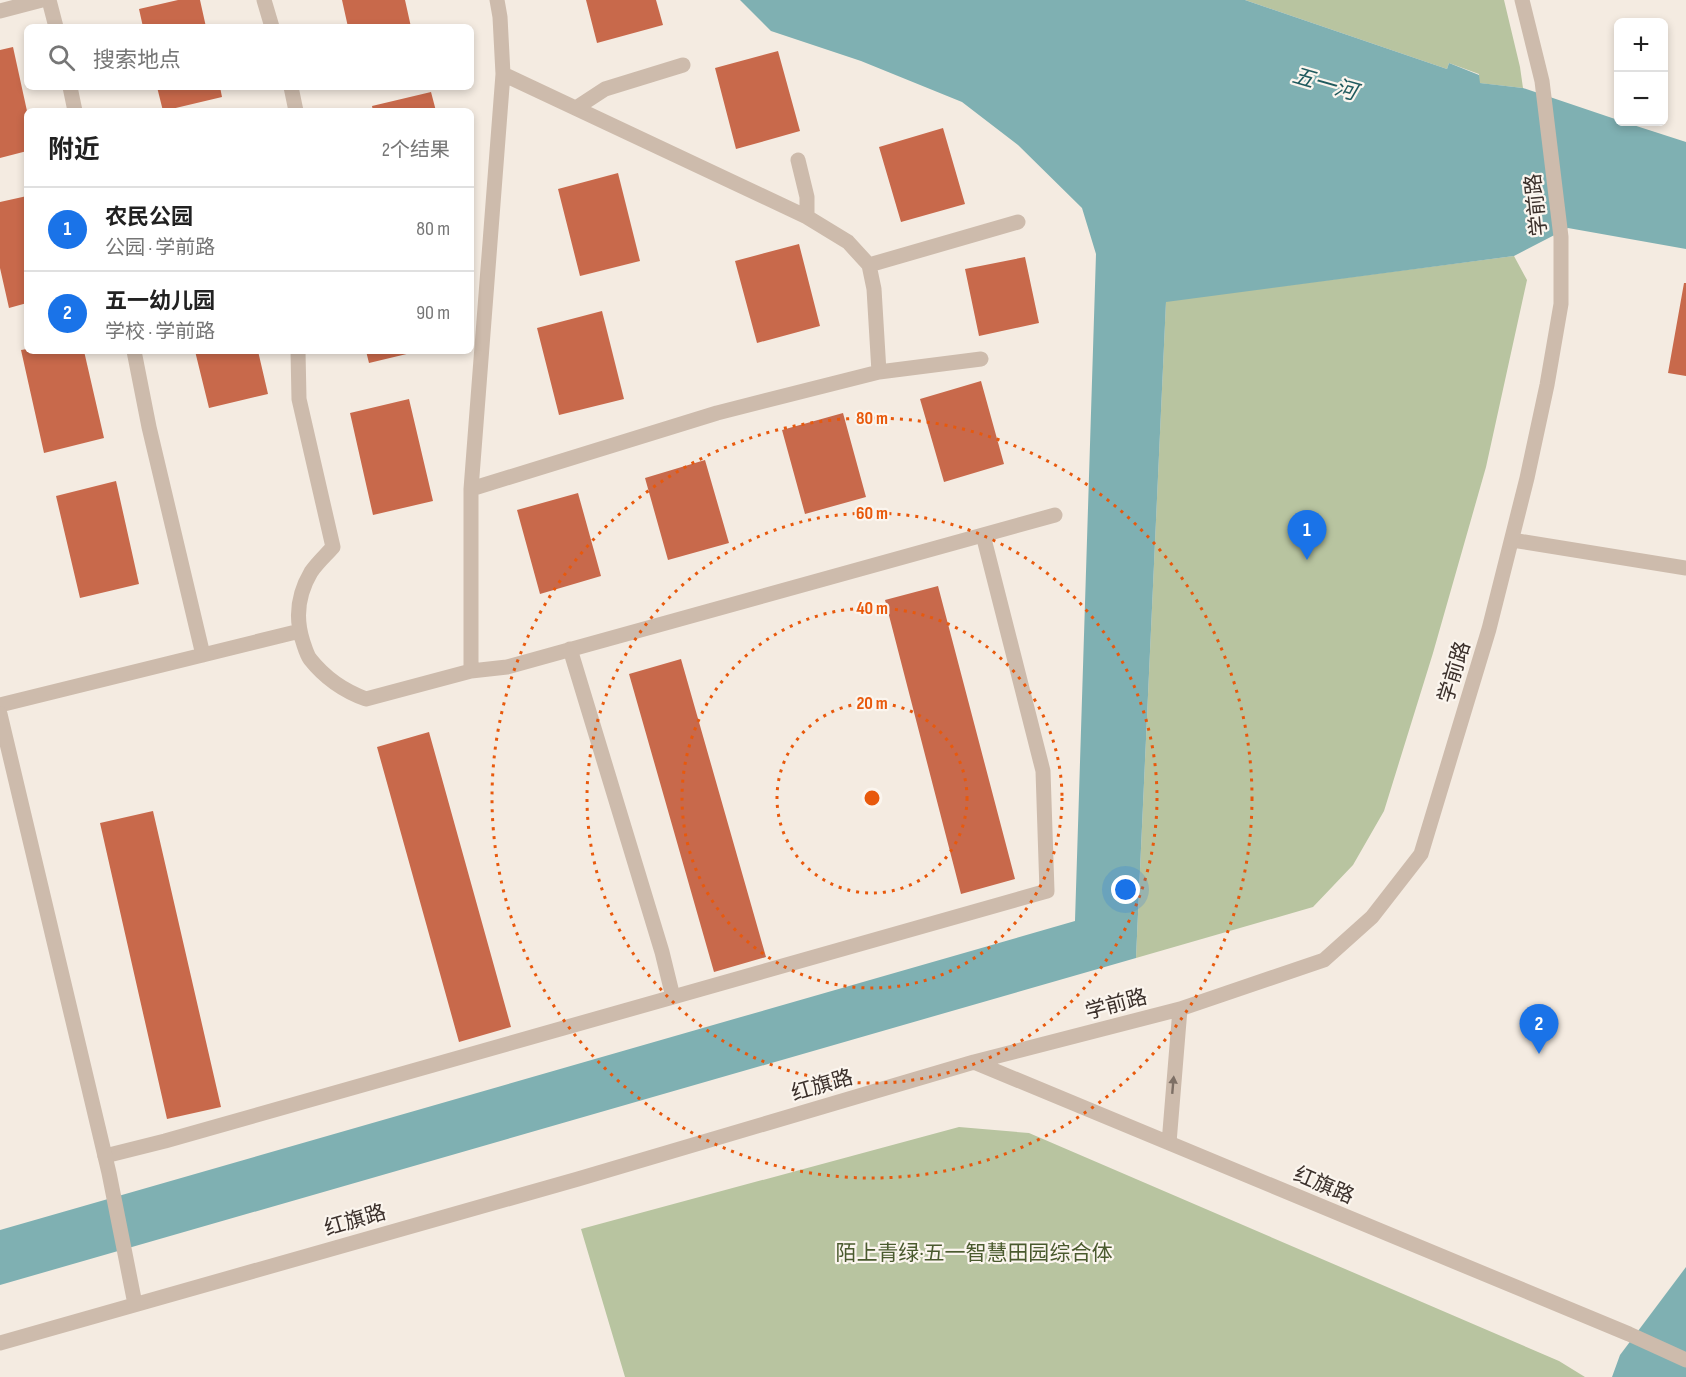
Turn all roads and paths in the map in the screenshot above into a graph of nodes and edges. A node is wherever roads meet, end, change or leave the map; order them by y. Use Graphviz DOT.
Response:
graph roads {
  1 [pos="42,0"];
  2 [pos="49,0"];
  3 [pos="264,0"];
  4 [pos="497,0"];
  5 [pos="1522,0"];
  6 [pos="0,11"];
  7 [pos="55,24"];
  8 [pos="271,24"];
  9 [pos="683,65"];
  10 [pos="503,75"];
  11 [pos="71,90"];
  12 [pos="292,90"];
  13 [pos="74,108"];
  14 [pos="295,108"];
  15 [pos="576,108"];
  16 [pos="798,160"];
  17 [pos="807,217"];
  18 [pos="1018,222"];
  19 [pos="869,265"];
  20 [pos="135,354"];
  21 [pos="298,354"];
  22 [pos="981,359"];
  23 [pos="879,372"];
  24 [pos="471,489"];
  25 [pos="1055,515"];
  26 [pos="983,535"];
  27 [pos="1512,540"];
  28 [pos="1686,568"];
  29 [pos="300,631"];
  30 [pos="570,649"];
  31 [pos="204,655"];
  32 [pos="471,671"];
  33 [pos="0,705"];
  34 [pos="0,714"];
  35 [pos="673,997"];
  36 [pos="1180,1009"];
  37 [pos="974,1062"];
  38 [pos="1169,1143"];
  39 [pos="105,1156"];
  40 [pos="135,1304"];
  41 [pos="0,1343"];
  42 [pos="1686,1360"];
  1 -- 6 [label="street"];
  2 -- 7 [label="street"];
  3 -- 8 [label="street"];
  4 -- 10 [label="street"];
  5 -- 27 [label="street, 学前路"];
  9 -- 15 [label="street"];
  10 -- 15 [label="street"];
  10 -- 24 [label="street"];
  11 -- 13 [label="street"];
  12 -- 14 [label="street"];
  15 -- 17 [label="street"];
  16 -- 17 [label="street"];
  17 -- 19 [label="street"];
  18 -- 19 [label="street"];
  19 -- 23 [label="street"];
  20 -- 31 [label="street"];
  21 -- 29 [label="street"];
  22 -- 23 [label="street"];
  23 -- 24 [label="street"];
  24 -- 32 [label="street"];
  25 -- 26 [label="street"];
  26 -- 30 [label="street"];
  26 -- 35 [label="street"];
  27 -- 28 [label="street"];
  27 -- 36 [label="street, 学前路"];
  29 -- 31 [label="street"];
  29 -- 32 [label="street"];
  30 -- 32 [label="street"];
  30 -- 35 [label="street"];
  31 -- 33 [label="street"];
  34 -- 39 [label="street"];
  35 -- 39 [label="street"];
  36 -- 37 [label="street, 学前路"];
  38 -- 36 [label="street, one-way"];
  37 -- 38 [label="street, 红旗路"];
  37 -- 40 [label="street, 红旗路"];
  38 -- 42 [label="street, 红旗路"];
  39 -- 40 [label="street"];
  40 -- 41 [label="street, 红旗路"];
}
